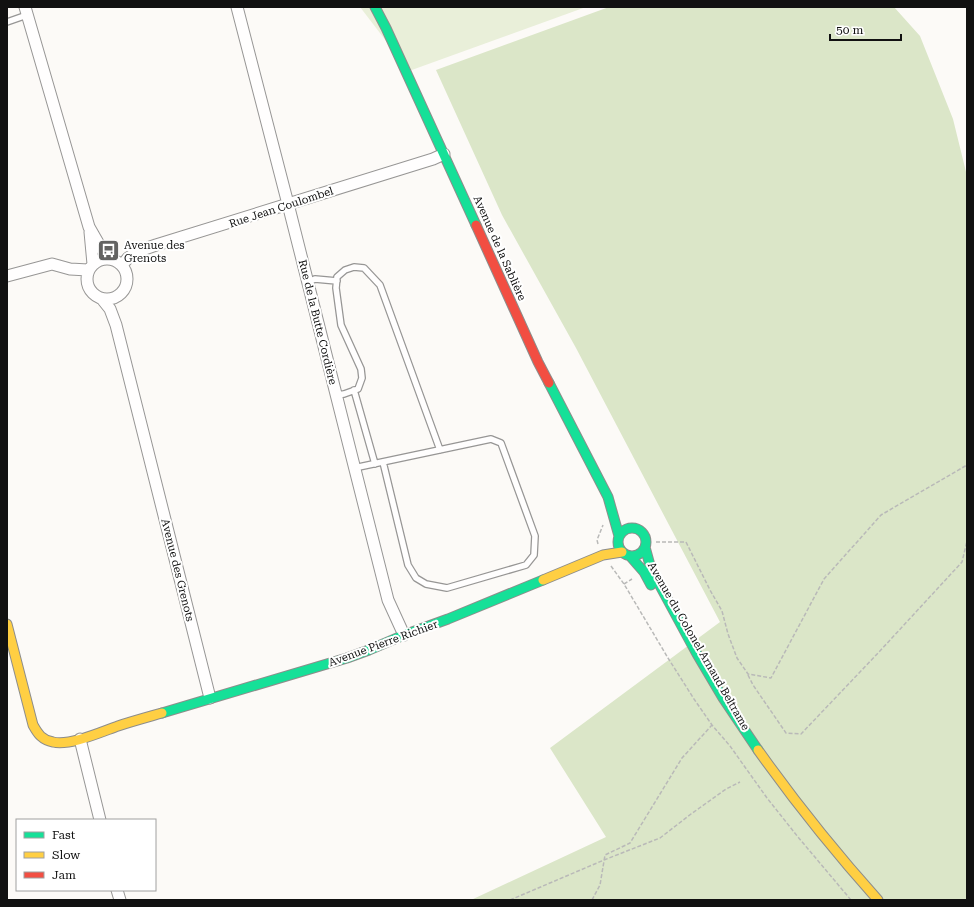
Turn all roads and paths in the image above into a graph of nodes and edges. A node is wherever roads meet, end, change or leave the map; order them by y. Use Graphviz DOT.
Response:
graph roads {
  1 [pos="237,7"];
  2 [pos="375,7"];
  3 [pos="26,11"];
  4 [pos="7,22"];
  5 [pos="444,154"];
  6 [pos="288,204"];
  7 [pos="90,227"];
  8 [pos="109,259"];
  9 [pos="122,265"];
  10 [pos="90,267"];
  11 [pos="70,269"];
  12 [pos="7,276"];
  13 [pos="337,281"];
  14 [pos="308,282"];
  15 [pos="87,286"];
  16 [pos="120,295"];
  17 [pos="102,299"];
  18 [pos="116,325"];
  19 [pos="354,390"];
  20 [pos="336,395"];
  21 [pos="440,450"];
  22 [pos="383,462"];
  23 [pos="375,464"];
  24 [pos="967,465"];
  25 [pos="354,468"];
  26 [pos="608,497"];
  27 [pos="628,522"];
  28 [pos="967,541"];
  29 [pos="656,542"];
  30 [pos="622,547"];
  31 [pos="645,548"];
  32 [pos="603,555"];
  33 [pos="624,584"];
  34 [pos="7,624"];
  35 [pos="404,635"];
  36 [pos="748,674"];
  37 [pos="210,698"];
  38 [pos="719,708"];
  39 [pos="712,725"];
  40 [pos="80,739"];
  41 [pos="740,782"];
  42 [pos="100,819"];
  43 [pos="604,860"];
  44 [pos="510,900"];
  45 [pos="592,900"];
  46 [pos="851,900"];
  47 [pos="878,900"];
  1 -- 6 [label="street, Rue de la Butte Cordière"];
  2 -- 5 [label="main road, Avenue de la Sablière"];
  3 -- 4 [label="lane"];
  3 -- 7 [label="street"];
  5 -- 6 [label="street, Rue Jean Coulombel"];
  5 -- 26 [label="main road, Avenue de la Sablière"];
  6 -- 9 [label="street, Rue Jean Coulombel"];
  6 -- 14 [label="street, Rue de la Butte Cordière"];
  7 -- 8 [label="street"];
  7 -- 10 [label="street"];
  8 -- 9 [label="street"];
  8 -- 10 [label="street"];
  9 -- 16 [label="street"];
  10 -- 11 [label="street"];
  10 -- 15 [label="street"];
  11 -- 12 [label="street"];
  11 -- 15 [label="street"];
  13 -- 14 [label="lane"];
  13 -- 19 [label="lane"];
  13 -- 21 [label="lane"];
  14 -- 20 [label="street, Rue de la Butte Cordière"];
  15 -- 17 [label="street"];
  16 -- 17 [label="street"];
  16 -- 18 [label="street, Avenue des Grenots"];
  17 -- 18 [label="street, Avenue des Grenots"];
  18 -- 37 [label="street, Avenue des Grenots"];
  19 -- 20 [label="lane"];
  19 -- 23 [label="lane"];
  20 -- 25 [label="street, Rue de la Butte Cordière"];
  21 -- 22 [label="lane"];
  21 -- 22 [label="lane"];
  22 -- 23 [label="lane"];
  23 -- 25 [label="lane"];
  24 -- 36 [label="path"];
  25 -- 35 [label="street, Rue de la Butte Cordière"];
  26 -- 27 [label="main road, Avenue de la Sablière"];
  26 -- 30 [label="main road, Avenue de la Sablière"];
  27 -- 30 [label="main road"];
  27 -- 31 [label="main road, Avenue du Colonel Arnaud Beltrame"];
  28 -- 36 [label="path"];
  29 -- 36 [label="path"];
  30 -- 31 [label="main road"];
  30 -- 32 [label="street, Avenue Pierre Richier"];
  30 -- 38 [label="main road, Avenue du Colonel Arnaud Beltrame"];
  31 -- 47 [label="main road, Avenue du Colonel Arnaud Beltrame"];
  32 -- 35 [label="main road, Avenue Pierre Richier"];
  33 -- 39 [label="path"];
  34 -- 40 [label="main road, Avenue Pierre Richier"];
  35 -- 37 [label="main road, Avenue Pierre Richier"];
  37 -- 40 [label="main road, Avenue Pierre Richier"];
  39 -- 43 [label="path"];
  39 -- 46 [label="path"];
  40 -- 42 [label="street"];
  41 -- 43 [label="path"];
  43 -- 44 [label="path"];
  43 -- 45 [label="path"];
}
